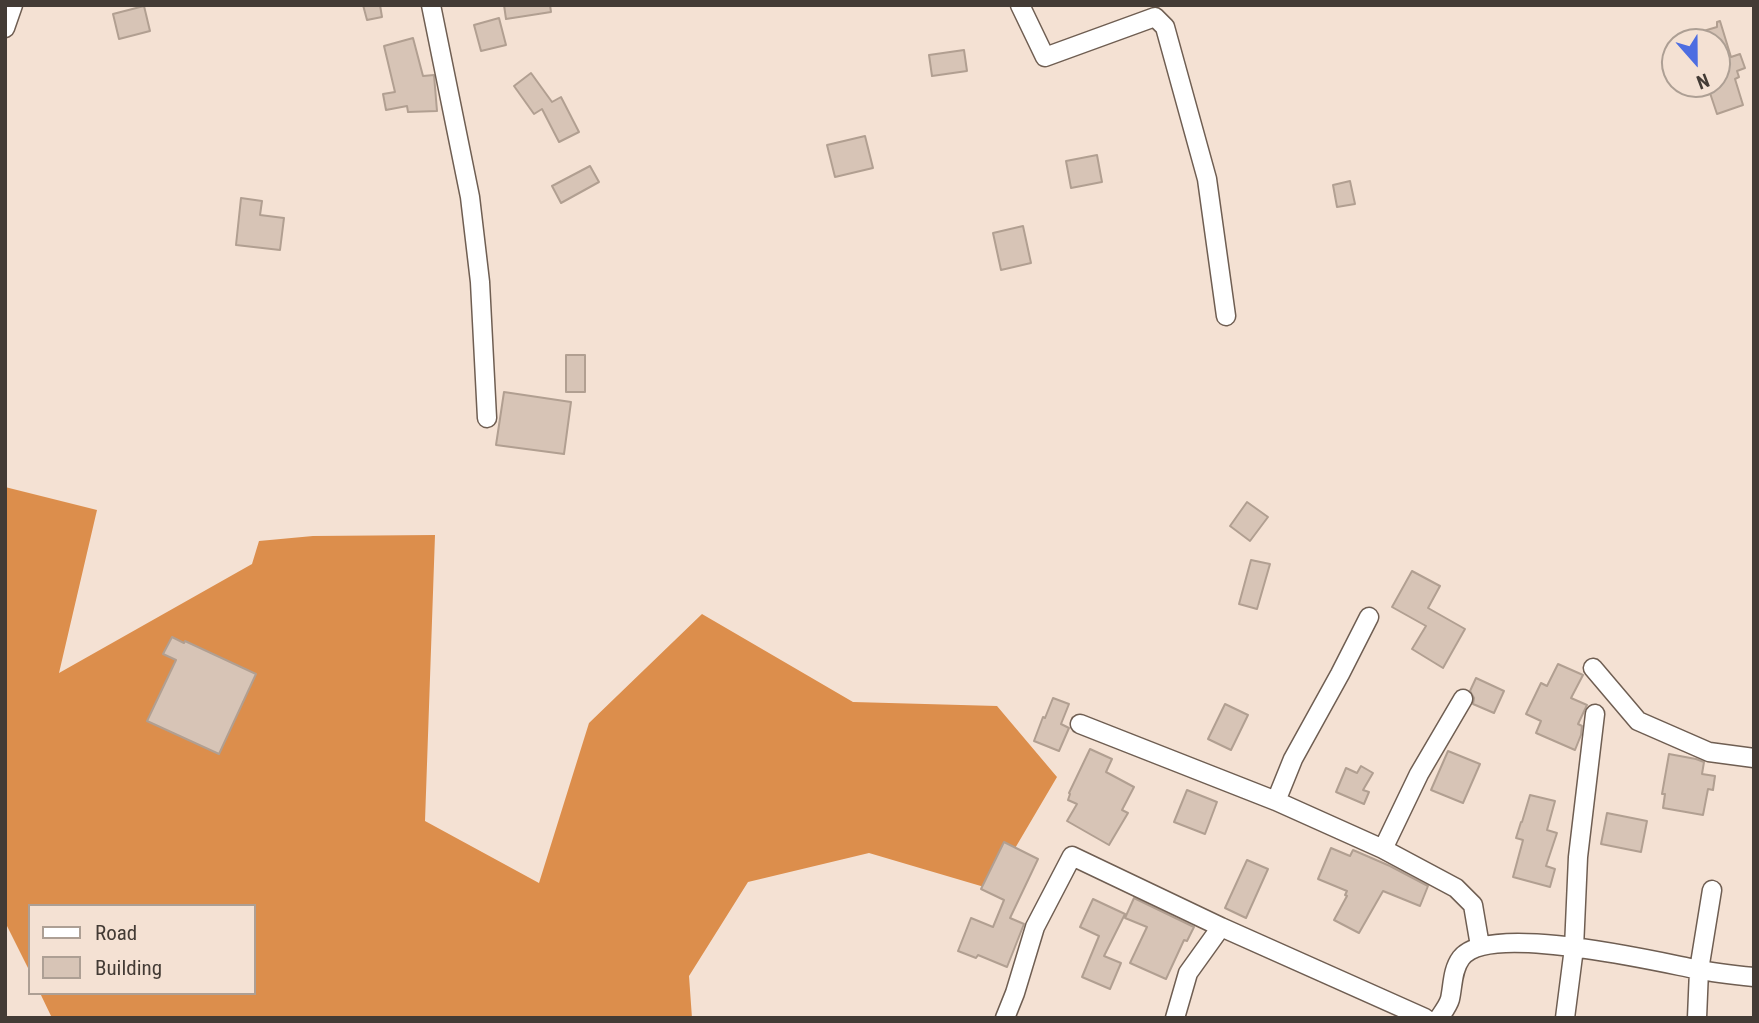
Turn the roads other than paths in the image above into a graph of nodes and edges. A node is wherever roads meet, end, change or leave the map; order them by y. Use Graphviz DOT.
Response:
graph roads {
  1 [pos="13,5"];
  2 [pos="431,5"];
  3 [pos="1020,5"];
  4 [pos="5,28"];
  5 [pos="1226,316"];
  6 [pos="487,418"];
  7 [pos="1369,617"];
  8 [pos="1593,668"];
  9 [pos="1463,699"];
  10 [pos="1595,714"];
  11 [pos="1080,724"];
  12 [pos="1754,758"];
  13 [pos="1276,801"];
  14 [pos="1383,849"];
  15 [pos="1712,890"];
  16 [pos="1221,928"];
  17 [pos="1480,946"];
  18 [pos="1574,948"];
  19 [pos="1699,970"];
  20 [pos="1754,978"];
  21 [pos="1005,1018"];
  22 [pos="1175,1018"];
  23 [pos="1425,1018"];
  24 [pos="1439,1018"];
  25 [pos="1565,1018"];
  26 [pos="1697,1018"];
  1 -- 4 [label="street"];
  2 -- 6 [label="street"];
  3 -- 5 [label="street"];
  7 -- 13 [label="street"];
  8 -- 12 [label="street"];
  9 -- 14 [label="street"];
  10 -- 18 [label="street"];
  11 -- 13 [label="street"];
  13 -- 14 [label="street"];
  14 -- 17 [label="street"];
  15 -- 19 [label="street"];
  16 -- 21 [label="street"];
  16 -- 22 [label="street"];
  16 -- 23 [label="street"];
  17 -- 18 [label="street"];
  17 -- 24 [label="street"];
  18 -- 19 [label="street"];
  18 -- 25 [label="street"];
  19 -- 20 [label="street"];
  19 -- 26 [label="street"];
}
